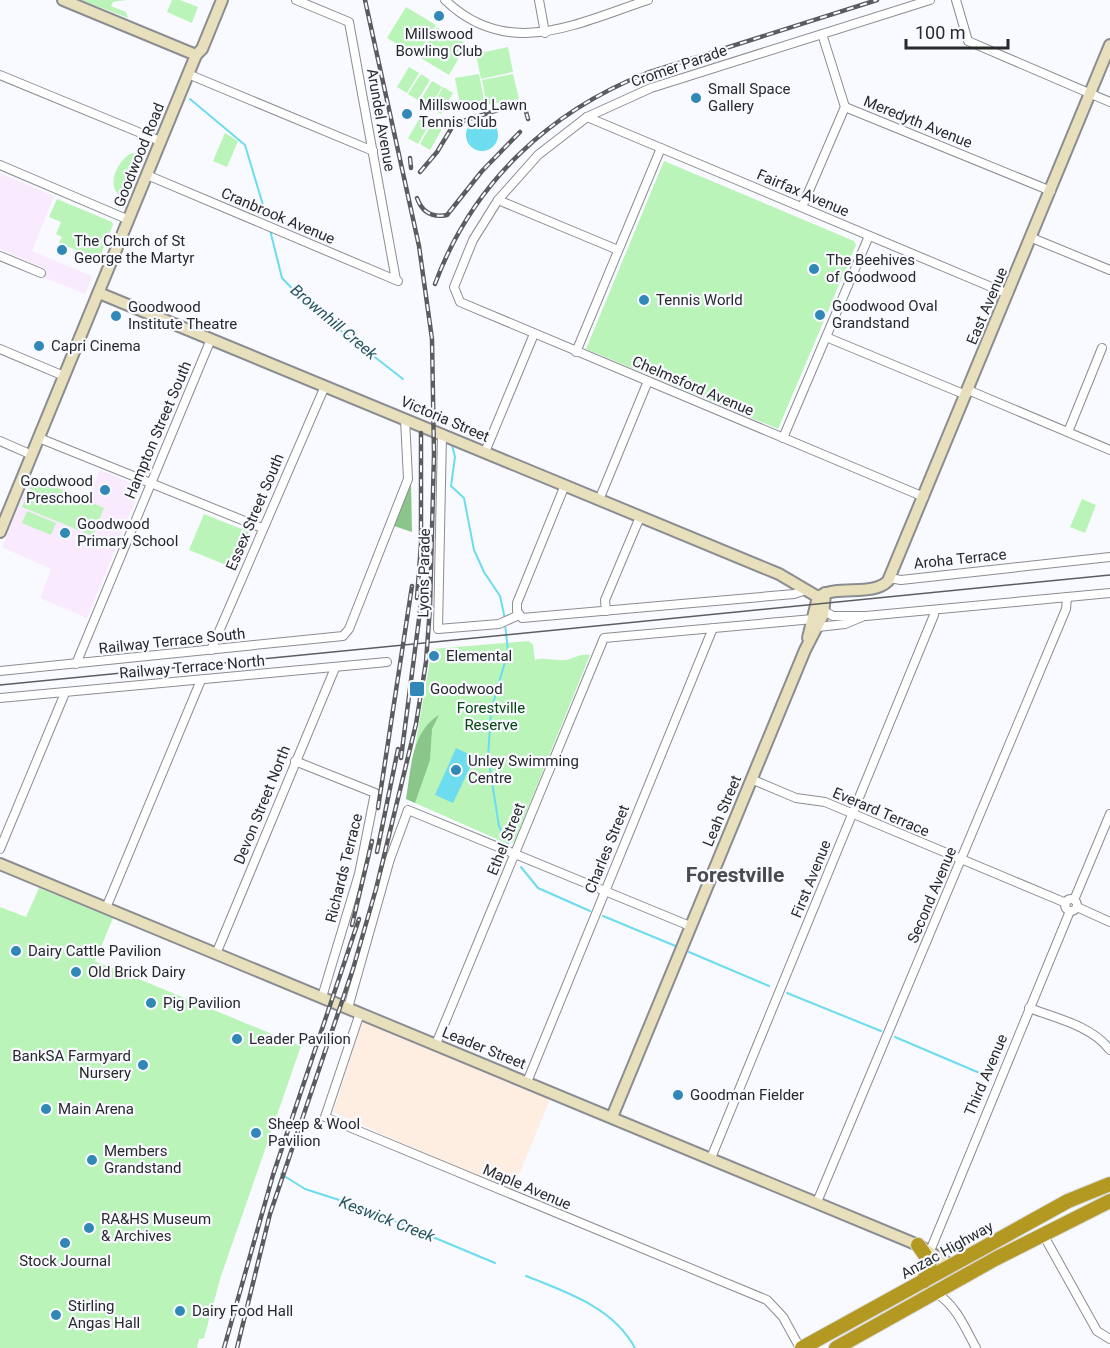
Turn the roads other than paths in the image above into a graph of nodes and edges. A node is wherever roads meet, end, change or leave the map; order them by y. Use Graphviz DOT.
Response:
graph roads {
  1 [pos="63,0"];
  2 [pos="215,0"];
  3 [pos="222,0"];
  4 [pos="296,0"];
  5 [pos="445,0"];
  6 [pos="538,0"];
  7 [pos="648,0"];
  8 [pos="930,0"];
  9 [pos="956,0"];
  10 [pos="545,33"];
  11 [pos="822,34"];
  12 [pos="1110,45"];
  13 [pos="196,50"];
  14 [pos="188,74"];
  15 [pos="0,75"];
  16 [pos="1090,93"];
  17 [pos="1110,102"];
  18 [pos="844,107"];
  19 [pos="587,117"];
  20 [pos="160,141"];
  21 [pos="661,148"];
  22 [pos="373,151"];
  23 [pos="0,165"];
  24 [pos="147,176"];
  25 [pos="1051,191"];
  26 [pos="498,200"];
  27 [pos="802,207"];
  28 [pos="129,220"];
  29 [pos="869,236"];
  30 [pos="1032,238"];
  31 [pos="618,250"];
  32 [pos="0,256"];
  33 [pos="1110,270"];
  34 [pos="41,273"];
  35 [pos="397,280"];
  36 [pos="99,293"];
  37 [pos="1008,294"];
  38 [pos="455,295"];
  39 [pos="534,334"];
  40 [pos="826,337"];
  41 [pos="211,339"];
  42 [pos="1102,348"];
  43 [pos="0,349"];
  44 [pos="576,352"];
  45 [pos="64,376"];
  46 [pos="648,381"];
  47 [pos="325,386"];
  48 [pos="967,392"];
  49 [pos="405,419"];
  50 [pos="1068,432"];
  51 [pos="441,434"];
  52 [pos="39,438"];
  53 [pos="783,438"];
  54 [pos="0,441"];
  55 [pos="1110,450"];
  56 [pos="485,452"];
  57 [pos="32,454"];
  58 [pos="151,483"];
  59 [pos="565,485"];
  60 [pos="924,496"];
  61 [pos="599,500"];
  62 [pos="640,517"];
  63 [pos="262,528"];
  64 [pos="0,532"];
  65 [pos="1110,557"];
  66 [pos="779,574"];
  67 [pos="889,578"];
  68 [pos="807,590"];
  69 [pos="1110,593"];
  70 [pos="822,595"];
  71 [pos="1067,597"];
  72 [pos="934,610"];
  73 [pos="606,611"];
  74 [pos="824,611"];
  75 [pos="516,615"];
  76 [pos="867,616"];
  77 [pos="815,623"];
  78 [pos="713,628"];
  79 [pos="211,650"];
  80 [pos="387,662"];
  81 [pos="76,664"];
  82 [pos="335,668"];
  83 [pos="0,671"];
  84 [pos="201,680"];
  85 [pos="65,693"];
  86 [pos="0,698"];
  87 [pos="295,761"];
  88 [pos="751,779"];
  89 [pos="852,813"];
  90 [pos="1110,814"];
  91 [pos="0,849"];
  92 [pos="514,855"];
  93 [pos="961,860"];
  94 [pos="0,864"];
  95 [pos="605,892"];
  96 [pos="1072,905"];
  97 [pos="106,908"];
  98 [pos="1110,922"];
  99 [pos="690,926"];
  100 [pos="216,954"];
  101 [pos="322,997"];
  102 [pos="348,1008"];
  103 [pos="1029,1008"];
  104 [pos="360,1013"];
  105 [pos="436,1044"];
  106 [pos="1110,1050"];
  107 [pos="526,1082"];
  108 [pos="612,1117"];
  109 [pos="711,1158"];
  110 [pos="1110,1184"];
  111 [pos="1068,1201"];
  112 [pos="1110,1201"];
  113 [pos="817,1202"];
  114 [pos="1092,1209"];
  115 [pos="1045,1214"];
  116 [pos="1063,1225"];
  117 [pos="1044,1236"];
  118 [pos="924,1248"];
  119 [pos="995,1259"];
  120 [pos="950,1268"];
  121 [pos="924,1281"];
  122 [pos="933,1294"];
  123 [pos="880,1305"];
  124 [pos="888,1318"];
  125 [pos="1110,1340"];
  126 [pos="842,1346"];
  127 [pos="801,1348"];
  128 [pos="976,1348"];
  129 [pos="1107,1348"];
  1 -- 13 [label="street"];
  2 -- 13 [label="street, Goodwood Road"];
  3 -- 13 [label="street, Goodwood Road"];
  4 -- 22 [label="street, Arundel Avenue"];
  5 -- 10 [label="street"];
  6 -- 10 [label="street"];
  7 -- 10 [label="street"];
  8 -- 11 [label="street, Cromer Parade"];
  9 -- 16 [label="street"];
  11 -- 18 [label="street, Meredyth Avenue"];
  11 -- 19 [label="street, Cromer Parade"];
  12 -- 16 [label="street, East Avenue"];
  13 -- 14 [label="street, Goodwood Road"];
  14 -- 20 [label="street, Goodwood Road"];
  14 -- 22 [label="street"];
  15 -- 20 [label="street"];
  16 -- 17 [label="street"];
  16 -- 25 [label="street, East Avenue"];
  18 -- 25 [label="street, Meredyth Avenue"];
  18 -- 27 [label="street"];
  19 -- 21 [label="street, Fairfax Avenue"];
  19 -- 26 [label="street, Cromer Parade"];
  20 -- 24 [label="street, Goodwood Road"];
  21 -- 27 [label="street, Fairfax Avenue"];
  21 -- 31 [label="street"];
  22 -- 35 [label="street, Arundel Avenue"];
  23 -- 28 [label="street"];
  24 -- 28 [label="street, Goodwood Road"];
  24 -- 35 [label="street, Cranbrook Avenue"];
  25 -- 30 [label="street, East Avenue"];
  26 -- 31 [label="street"];
  26 -- 38 [label="street, Cromer Parade"];
  27 -- 29 [label="street, Fairfax Avenue"];
  28 -- 36 [label="street, Goodwood Road"];
  29 -- 37 [label="street, Fairfax Avenue"];
  29 -- 40 [label="street"];
  30 -- 33 [label="street"];
  30 -- 37 [label="street, East Avenue"];
  31 -- 44 [label="street"];
  32 -- 34 [label="street"];
  36 -- 41 [label="street, Victoria Street"];
  36 -- 45 [label="street, Goodwood Road"];
  37 -- 48 [label="street, East Avenue"];
  38 -- 39 [label="street, Chelmsford Avenue"];
  39 -- 44 [label="street, Chelmsford Avenue"];
  39 -- 56 [label="street"];
  40 -- 48 [label="street"];
  40 -- 53 [label="street"];
  41 -- 47 [label="street, Victoria Street"];
  41 -- 58 [label="street, Hampton Street South"];
  42 -- 50 [label="street"];
  43 -- 45 [label="street"];
  44 -- 46 [label="street, Chelmsford Avenue"];
  45 -- 52 [label="street, Goodwood Road"];
  46 -- 53 [label="street, Chelmsford Avenue"];
  46 -- 61 [label="street"];
  47 -- 49 [label="street, Victoria Street"];
  47 -- 63 [label="street, Essex Street South"];
  48 -- 50 [label="street"];
  48 -- 60 [label="street, East Avenue"];
  49 -- 51 [label="street, Victoria Street"];
  49 -- 79 [label="street, Railway Terrace South"];
  50 -- 55 [label="street"];
  51 -- 56 [label="street, Victoria Street"];
  51 -- 75 [label="street, Lyons Parade"];
  52 -- 57 [label="street, Goodwood Road"];
  52 -- 58 [label="street"];
  53 -- 60 [label="street, Chelmsford Avenue"];
  54 -- 57 [label="street"];
  56 -- 59 [label="street, Victoria Street"];
  57 -- 64 [label="street, Goodwood Road"];
  58 -- 63 [label="street"];
  58 -- 81 [label="street, Hampton Street South"];
  59 -- 61 [label="street, Victoria Street"];
  59 -- 75 [label="street"];
  60 -- 67 [label="street, East Avenue"];
  61 -- 62 [label="street, Victoria Street"];
  62 -- 66 [label="street, Victoria Street"];
  62 -- 73 [label="street"];
  63 -- 79 [label="street, Essex Street South"];
  65 -- 67 [label="street, Aroha Terrace"];
  66 -- 68 [label="street, Victoria Street"];
  66 -- 70 [label="street, Victoria Street"];
  67 -- 70 [label="street, Aroha Terrace"];
  68 -- 70 [label="street, Victoria Street"];
  68 -- 73 [label="street"];
  69 -- 71 [label="street"];
  70 -- 74 [label="street, Leah Street"];
  70 -- 77 [label="street, Leah Street"];
  71 -- 72 [label="street"];
  71 -- 93 [label="street, Second Avenue"];
  72 -- 76 [label="street"];
  72 -- 89 [label="street, First Avenue"];
  73 -- 75 [label="street"];
  74 -- 76 [label="street"];
  74 -- 77 [label="street, Leah Street"];
  76 -- 77 [label="street"];
  77 -- 78 [label="street"];
  77 -- 88 [label="street, Leah Street"];
  78 -- 92 [label="street, Ethel Street"];
  78 -- 95 [label="street, Charles Street"];
  79 -- 81 [label="street, Railway Terrace South"];
  80 -- 82 [label="street, Railway Terrace North"];
  81 -- 83 [label="street, Railway Terrace South"];
  82 -- 84 [label="street, Railway Terrace North"];
  82 -- 87 [label="street, Devon Street North"];
  84 -- 85 [label="street, Railway Terrace North"];
  84 -- 97 [label="street"];
  85 -- 86 [label="street, Railway Terrace North"];
  85 -- 91 [label="street"];
  87 -- 100 [label="street, Devon Street North"];
  87 -- 101 [label="street, Richards Terrace"];
  88 -- 89 [label="street, Everard Terrace"];
  88 -- 99 [label="street, Leah Street"];
  89 -- 93 [label="street, Everard Terrace"];
  89 -- 109 [label="street, First Avenue"];
  90 -- 96 [label="street, Third Avenue"];
  92 -- 95 [label="street"];
  92 -- 102 [label="street"];
  92 -- 105 [label="street, Ethel Street"];
  93 -- 96 [label="street, Everard Terrace"];
  93 -- 113 [label="street, Second Avenue"];
  94 -- 97 [label="street, Leader Street"];
  95 -- 99 [label="street"];
  95 -- 107 [label="street, Charles Street"];
  96 -- 98 [label="street, Everard Terrace"];
  96 -- 103 [label="street, Third Avenue"];
  97 -- 100 [label="street, Leader Street"];
  99 -- 108 [label="street, Leah Street"];
  100 -- 101 [label="street, Leader Street"];
  101 -- 102 [label="street, Leader Street"];
  102 -- 104 [label="street, Leader Street"];
  103 -- 106 [label="street"];
  103 -- 118 [label="street, Third Avenue"];
  104 -- 105 [label="street, Leader Street"];
  104 -- 127 [label="street, Maple Avenue"];
  105 -- 107 [label="street, Leader Street"];
  107 -- 108 [label="street, Leader Street"];
  108 -- 109 [label="street, Leader Street"];
  109 -- 113 [label="street, Leader Street"];
  110 -- 111 [label="highway, Anzac Highway"];
  111 -- 114 [label="highway"];
  111 -- 115 [label="highway, Anzac Highway"];
  112 -- 114 [label="highway, Anzac Highway"];
  113 -- 118 [label="street, Leader Street"];
  114 -- 116 [label="highway, Anzac Highway"];
  115 -- 116 [label="highway"];
  115 -- 120 [label="highway, Anzac Highway"];
  116 -- 117 [label="highway, Anzac Highway"];
  117 -- 119 [label="highway, Anzac Highway"];
  117 -- 125 [label="street"];
  118 -- 120 [label="street, Leader Street"];
  118 -- 121 [label="highway"];
  119 -- 120 [label="highway"];
  119 -- 122 [label="highway, Anzac Highway"];
  120 -- 121 [label="highway, Anzac Highway"];
  120 -- 122 [label="highway"];
  121 -- 123 [label="highway, Anzac Highway"];
  122 -- 124 [label="highway, Anzac Highway"];
  122 -- 128 [label="street"];
  123 -- 124 [label="highway"];
  123 -- 127 [label="highway, Anzac Highway"];
  124 -- 126 [label="highway, Anzac Highway"];
  125 -- 129 [label="street"];
}
